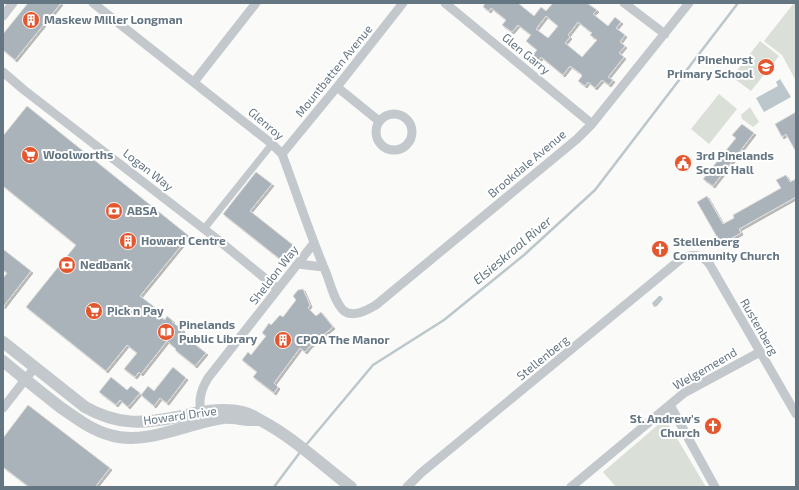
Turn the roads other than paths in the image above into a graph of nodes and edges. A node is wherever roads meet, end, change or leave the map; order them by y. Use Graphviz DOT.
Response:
graph roads {
  1 [pos="13,3"];
  2 [pos="93,3"];
  3 [pos="256,3"];
  4 [pos="403,3"];
  5 [pos="445,3"];
  6 [pos="624,3"];
  7 [pos="689,3"];
  8 [pos="3,16"];
  9 [pos="664,34"];
  10 [pos="3,72"];
  11 [pos="194,82"];
  12 [pos="337,87"];
  13 [pos="379,120"];
  14 [pos="592,124"];
  15 [pos="272,144"];
  16 [pos="282,154"];
  17 [pos="204,229"];
  18 [pos="314,243"];
  19 [pos="698,255"];
  20 [pos="298,264"];
  21 [pos="323,267"];
  22 [pos="278,289"];
  23 [pos="354,314"];
  24 [pos="3,342"];
  25 [pos="760,352"];
  26 [pos="3,361"];
  27 [pos="35,367"];
  28 [pos="25,380"];
  29 [pos="670,405"];
  30 [pos="3,408"];
  31 [pos="796,414"];
  32 [pos="201,418"];
  33 [pos="351,487"];
  34 [pos="407,487"];
  35 [pos="570,487"];
  36 [pos="715,487"];
  1 -- 8 [label="street"];
  2 -- 11 [label="street, Glenroy"];
  3 -- 11 [label="street"];
  4 -- 12 [label="street, Mountbatten Avenue"];
  5 -- 14 [label="street, Glen Garry"];
  6 -- 9 [label="street"];
  7 -- 9 [label="street, Brookdale Avenue"];
  9 -- 14 [label="street, Brookdale Avenue"];
  10 -- 17 [label="street, Logan Way"];
  11 -- 15 [label="street, Glenroy"];
  12 -- 13 [label="street"];
  12 -- 16 [label="street, Mountbatten Avenue"];
  13 -- 13 [label="street"];
  14 -- 23 [label="street, Brookdale Avenue"];
  15 -- 16 [label="street, Glenroy"];
  15 -- 17 [label="street"];
  16 -- 18 [label="street, Glenroy"];
  17 -- 22 [label="street, Logan Way"];
  18 -- 20 [label="street, Sheldon Way"];
  18 -- 21 [label="street, Glenroy"];
  19 -- 25 [label="street, Rustenberg"];
  19 -- 34 [label="street, Stellenberg"];
  20 -- 21 [label="street"];
  20 -- 22 [label="street, Sheldon Way"];
  21 -- 23 [label="street, Glenroy"];
  22 -- 32 [label="street, Sheldon Way"];
  24 -- 27 [label="street, Howard Drive"];
  25 -- 29 [label="street, Welgemeend"];
  25 -- 31 [label="street, Rustenberg"];
  26 -- 28 [label="street, Howard Drive"];
  27 -- 28 [label="street"];
  27 -- 32 [label="street, Howard Drive"];
  28 -- 30 [label="street"];
  28 -- 32 [label="street, Howard Drive"];
  29 -- 35 [label="street, Welgemeend"];
  29 -- 36 [label="street"];
  32 -- 33 [label="street, Howard Drive"];
}
